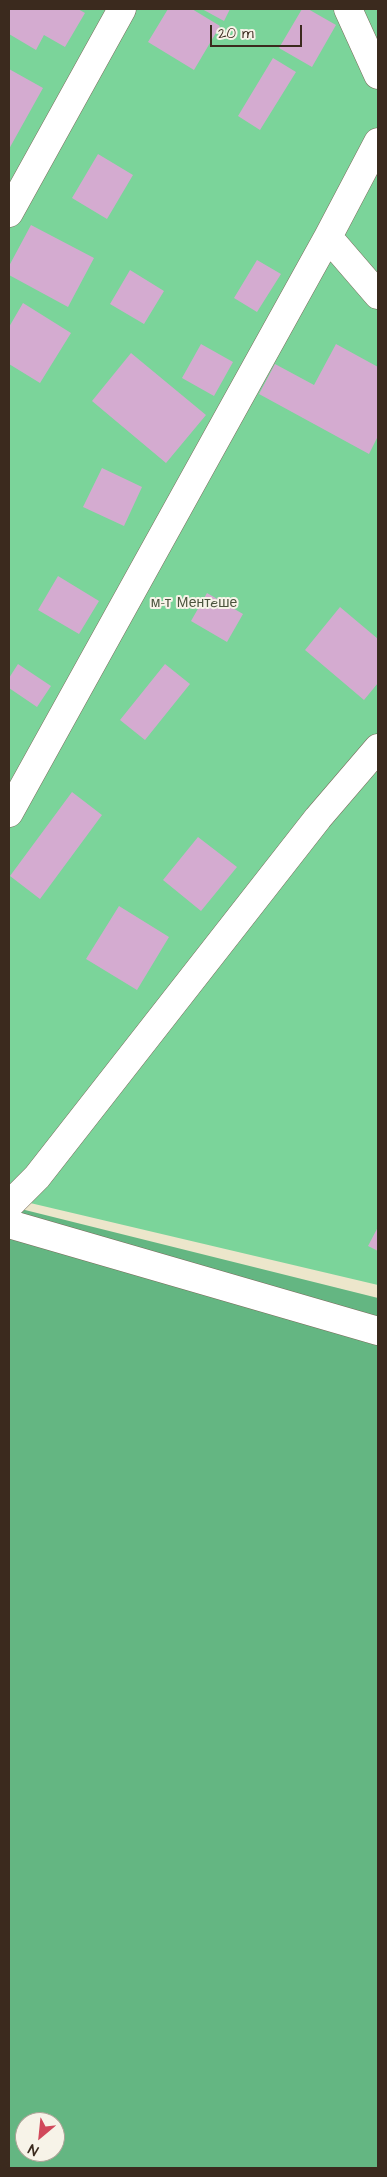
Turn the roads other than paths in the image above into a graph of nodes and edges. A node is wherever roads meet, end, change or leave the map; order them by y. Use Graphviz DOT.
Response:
graph roads {
  1 [pos="122,9"];
  2 [pos="348,9"];
  3 [pos="378,75"];
  4 [pos="378,142"];
  5 [pos="9,213"];
  6 [pos="328,237"];
  7 [pos="378,296"];
  8 [pos="378,748"];
  9 [pos="9,813"];
  10 [pos="9,1205"];
  11 [pos="9,1224"];
  12 [pos="378,1331"];
  1 -- 5 [label="street"];
  2 -- 3 [label="street"];
  4 -- 6 [label="street"];
  6 -- 7 [label="street"];
  6 -- 9 [label="street"];
  8 -- 10 [label="street"];
  11 -- 12 [label="street"];
}
